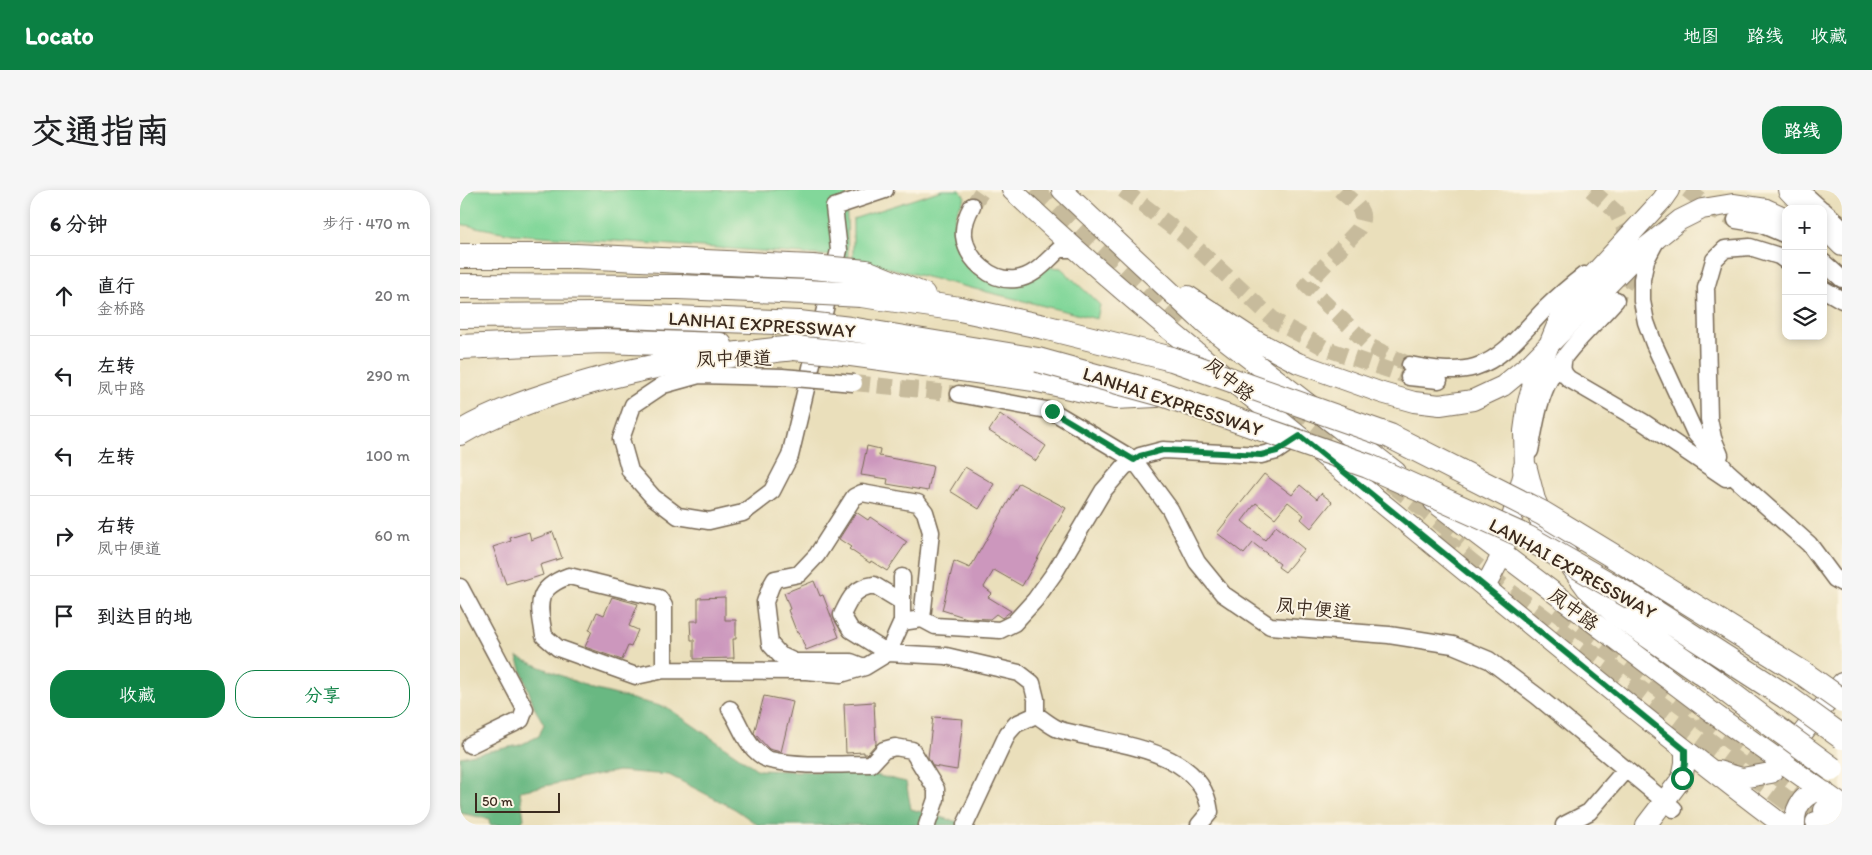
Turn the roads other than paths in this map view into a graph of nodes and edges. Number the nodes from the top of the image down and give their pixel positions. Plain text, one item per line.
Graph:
1 (884, 190) edge
2 (1012, 190) edge
3 (1062, 190) edge
4 (1738, 190) edge
5 (1788, 190) edge
6 (1800, 190) edge
7 (1665, 195) edge
8 (1802, 205) edge
9 (1816, 205) edge
10 (972, 206) tunnel mouth
11 (1702, 209) junction
12 (1827, 214) edge
13 (1782, 216) edge
14 (1736, 220) tunnel mouth
15 (1842, 227) edge
16 (1827, 230) edge
17 (1782, 233) edge
18 (1660, 235) junction
19 (460, 239) edge
20 (1827, 241) edge
21 (1842, 246) edge
22 (1617, 248) junction
23 (1074, 249) junction
24 (1842, 252) edge
25 (460, 256) edge
26 (575, 256) junction
27 (1782, 258) edge
28 (1141, 266) junction
29 (1827, 266) edge
30 (1842, 279) edge
31 (460, 286) edge
32 (1827, 292) edge
33 (1616, 300) tunnel mouth
34 (1842, 300) edge
35 (960, 309) junction
36 (460, 316) edge
37 (460, 347) edge
38 (794, 348) junction
39 (1557, 350) junction
40 (1036, 369) junction
41 (1409, 371) tunnel mouth
42 (854, 383) tunnel mouth
43 (959, 394) tunnel mouth
44 (460, 433) edge
45 (1300, 436) junction
46 (1134, 460) junction
47 (1525, 469) junction
48 (1727, 471) junction
49 (1757, 498) junction
50 (1502, 555) junction
51 (902, 577) dead end
52 (1842, 583) edge
53 (1485, 587) junction
54 (460, 588) edge
55 (902, 602) junction
56 (922, 619) junction
57 (902, 622) junction
58 (888, 653) junction
59 (865, 667) junction
60 (664, 670) junction
61 (1842, 683) edge
62 (1842, 701) edge
63 (730, 709) dead end
64 (1036, 715) junction
65 (1842, 737) edge
66 (470, 745) dead end
67 (1685, 750) junction
68 (1781, 761) junction
69 (1706, 767) junction
70 (1626, 769) junction
71 (1837, 772) edge
72 (1724, 781) junction
73 (1669, 805) junction
74 (1825, 811) edge
75 (1842, 823) edge
76 (927, 825) edge
77 (964, 825) edge
78 (1199, 825) edge
79 (1564, 825) edge
80 (1646, 825) edge
81 (1662, 825) edge
82 (1783, 825) edge
83 (1795, 825) edge

1 - 42 street, 凤中便道, bridge
2 - 23 main road, 凤中路
3 - 28 main road, 凤中路
4 - 11 main road
5 - 8 main road
6 - 9 street
7 - 22 main road
10 - 23 street
11 - 13 main road
11 - 18 main road
12 - 15 street
14 - 17 street
16 - 21 main road
18 - 39 main road
18 - 48 street
19 - 26 highway
20 - 24 main road
22 - 39 main road
22 - 41 street
23 - 45 main road, 凤中路
25 - 26 highway
26 - 35 highway, bridge
27 - 48 street
28 - 39 main road
28 - 50 main road, 凤中路
29 - 30 street
31 - 35 highway, LANHAI EXPRESSWAY, bridge
32 - 34 street
33 - 39 street
35 - 62 highway, LANHAI EXPRESSWAY, bridge
36 - 40 highway, LANHAI EXPRESSWAY, bridge
37 - 38 highway
38 - 40 highway, bridge
38 - 44 highway
39 - 47 main road
39 - 49 street
40 - 65 highway, LANHAI EXPRESSWAY, bridge
43 - 46 street, 凤中便道
45 - 46 street
45 - 53 main road, 凤中路
46 - 56 street
46 - 70 street, 凤中便道
47 - 50 main road
47 - 71 highway, bridge
48 - 49 street
49 - 52 street
50 - 53 main road
50 - 68 main road, 凤中路
51 - 55 street
53 - 67 main road, 凤中路
54 - 66 street
55 - 57 street
55 - 58 street
56 - 57 street
56 - 59 street
57 - 58 street
58 - 59 street
58 - 64 street
59 - 60 street
60 - 60 street
61 - 68 main road
63 - 76 street
64 - 77 street
64 - 78 street
67 - 69 main road, 凤中路
67 - 73 main road
68 - 69 main road
68 - 74 main road, 凤中路
69 - 72 main road, 凤中路
70 - 73 street, 凤中便道
70 - 79 street
72 - 73 main road
72 - 82 main road, 凤中路
73 - 80 main road
73 - 81 main road
74 - 75 main road, 凤中路
74 - 83 main road

